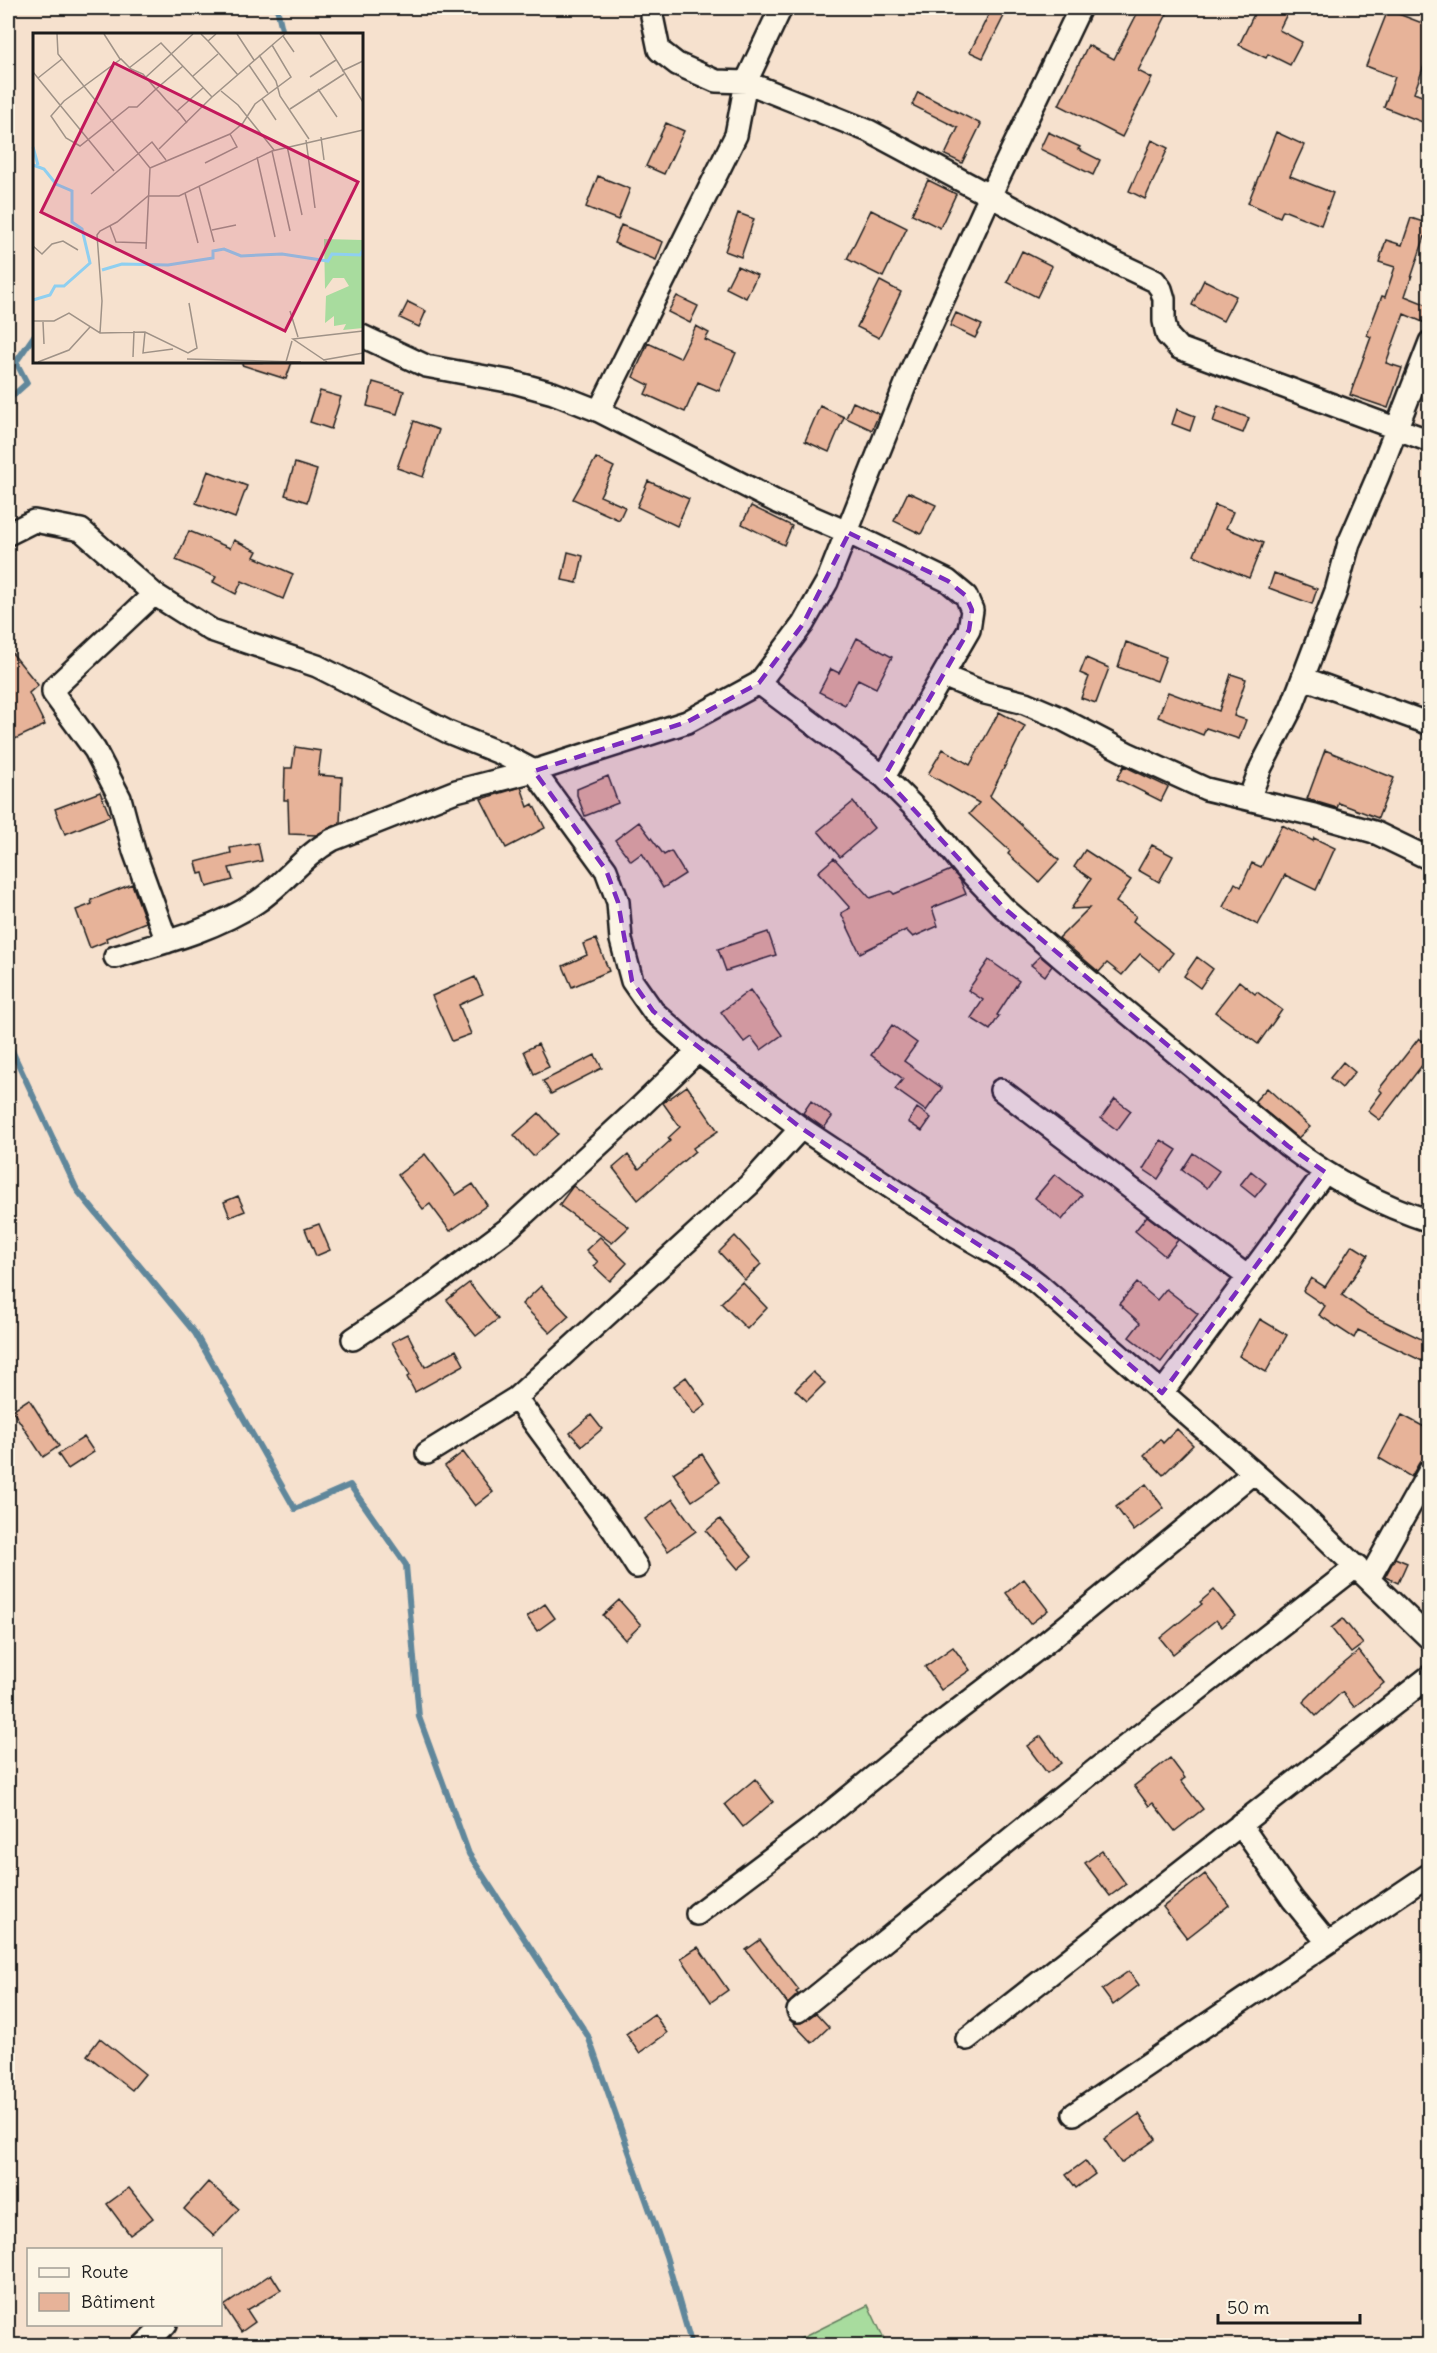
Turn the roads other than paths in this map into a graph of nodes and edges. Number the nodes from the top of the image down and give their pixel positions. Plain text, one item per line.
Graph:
1 (653, 8) edge
2 (781, 8) edge
3 (1080, 8) edge
4 (746, 82) junction
5 (990, 196) junction
6 (363, 336) edge
7 (1430, 342) edge
8 (599, 411) junction
9 (1396, 428) junction
10 (1430, 441) edge
11 (849, 533) junction
12 (8, 534) edge
13 (154, 594) junction
14 (943, 675) junction
15 (1303, 678) junction
16 (759, 683) junction
17 (1430, 724) edge
18 (534, 771) junction
19 (884, 777) junction
20 (1249, 799) junction
21 (1430, 859) edge
22 (167, 942) junction
23 (115, 957) dead end
24 (698, 1051) junction
25 (1002, 1090) dead end
26 (801, 1128) junction
27 (1325, 1172) junction
28 (1430, 1221) edge
29 (1248, 1277) junction
30 (353, 1339) dead end
31 (1162, 1393) junction
32 (516, 1398) junction
33 (427, 1453) dead end
34 (1430, 1470) edge
35 (1253, 1473) junction
36 (637, 1566) dead end
37 (1363, 1572) junction
38 (1430, 1639) edge
39 (1430, 1676) edge
40 (1240, 1824) junction
41 (1430, 1874) edge
42 (697, 1914) dead end
43 (1327, 1942) junction
44 (798, 2011) dead end
45 (967, 2039) dead end
46 (1074, 2114) dead end
47 (165, 2326) edge
48 (144, 2346) edge

1 - 4 street
2 - 4 street
3 - 5 street
4 - 5 street
4 - 8 street
5 - 9 street
5 - 11 street
6 - 8 street
7 - 9 street
8 - 11 street
9 - 10 street
9 - 15 street
11 - 14 street
11 - 16 street
12 - 13 street
13 - 18 street
13 - 22 street
14 - 19 street
14 - 20 street
15 - 17 street
15 - 20 street
16 - 18 street
16 - 19 street
18 - 22 street
18 - 24 street
19 - 27 street
20 - 21 street
22 - 23 street
24 - 26 street
24 - 30 street
25 - 29 street
26 - 31 street
26 - 32 street
27 - 28 street
27 - 29 street
29 - 31 street
31 - 35 street
32 - 33 street
32 - 36 street
34 - 37 street
35 - 37 street
35 - 42 street
37 - 38 street
37 - 44 street
39 - 40 street
40 - 43 street
40 - 45 street
41 - 43 street
43 - 46 street
47 - 48 street

